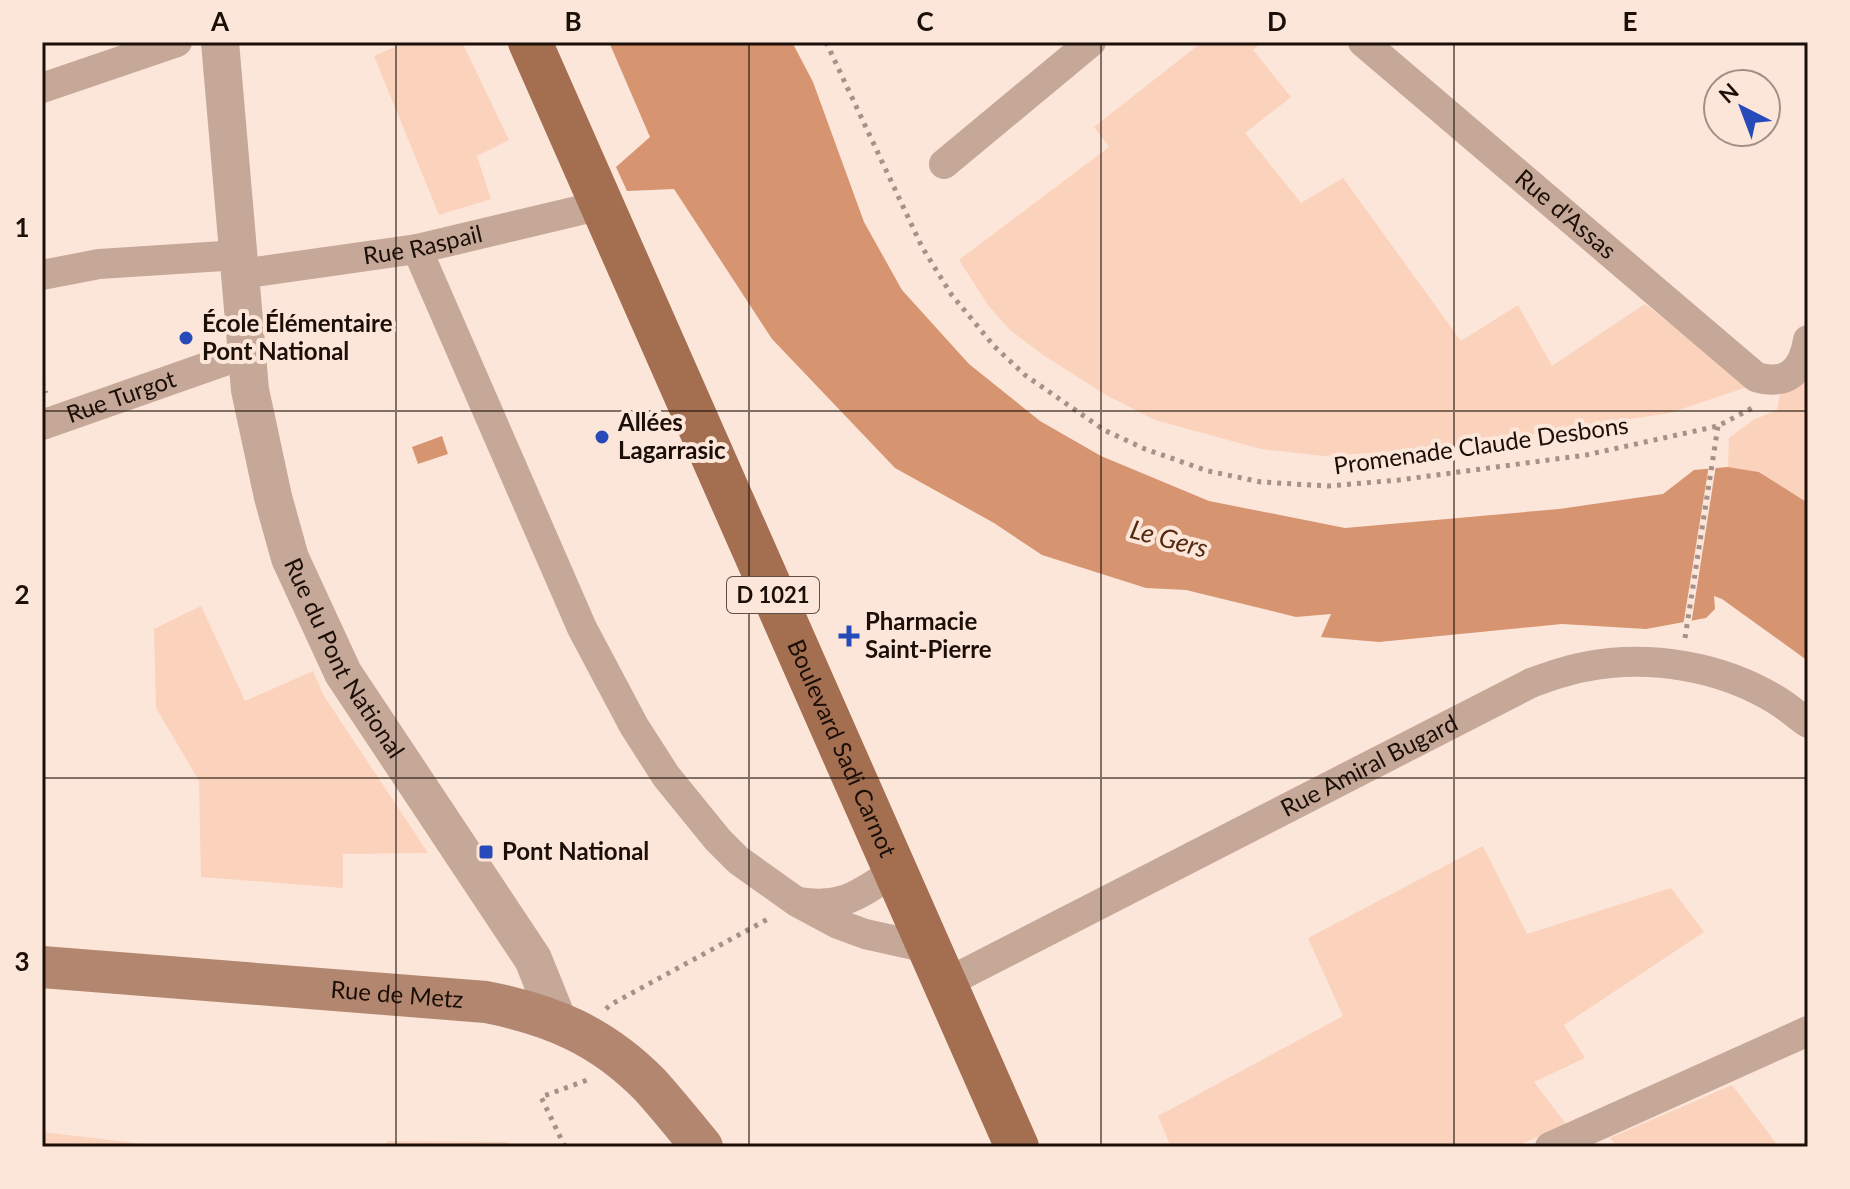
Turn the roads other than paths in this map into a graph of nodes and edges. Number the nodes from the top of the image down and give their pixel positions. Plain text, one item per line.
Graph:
1 (177, 42) edge
2 (220, 42) edge
3 (530, 42) edge
4 (1091, 42) edge
5 (1363, 42) edge
6 (42, 88) edge
7 (944, 164) dead end
8 (602, 205) junction
9 (417, 249) junction
10 (240, 265) junction
11 (42, 275) edge
12 (1808, 340) edge
13 (247, 353) junction
14 (42, 425) edge
15 (1808, 723) edge
16 (895, 871) junction
17 (785, 909) junction
18 (936, 966) junction
19 (42, 967) edge
20 (558, 1021) junction
21 (1808, 1031) edge
22 (702, 1147) edge
23 (1017, 1147) edge
24 (1550, 1147) edge

1 - 6 street
2 - 10 street, Rue du Pont National
3 - 8 main road, Boulevard Sadi Carnot / D 1021
4 - 7 street
5 - 12 street, Rue d'Assas
8 - 9 street, Rue Raspail
8 - 16 main road, Boulevard Sadi Carnot / D 1021
9 - 10 street, Rue Raspail
9 - 17 street
10 - 11 street, Rue Raspail
10 - 13 street, Rue du Pont National
13 - 14 street, Rue Turgot
13 - 20 street, Rue du Pont National
15 - 18 street, Rue Amiral Bugard
16 - 17 street
16 - 18 main road, Boulevard Sadi Carnot / D 1021
17 - 18 street
18 - 23 main road, Boulevard Sadi Carnot / D 1021
19 - 20 main road, Rue de Metz
20 - 22 main road, Rue de Metz
21 - 24 street

